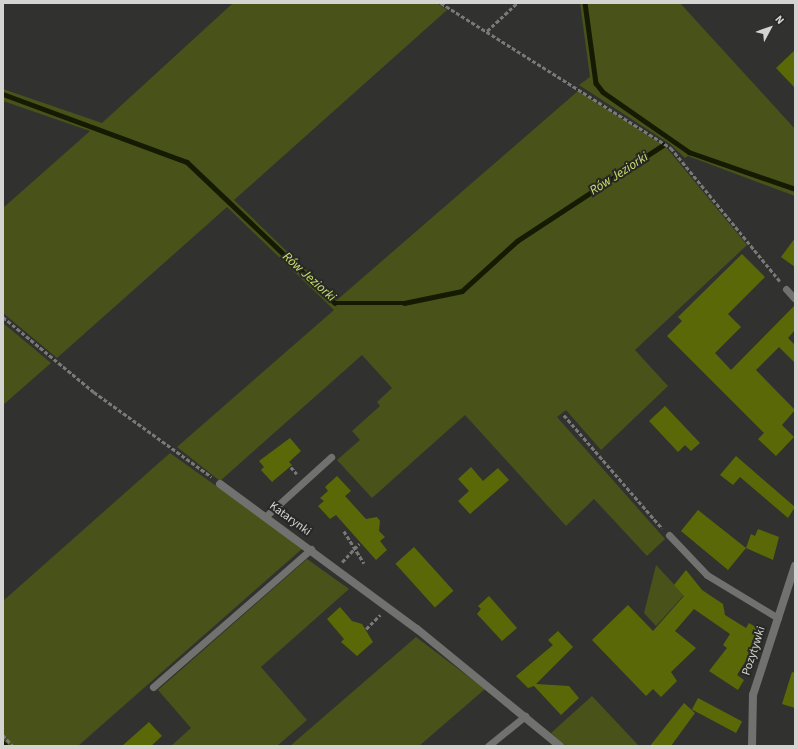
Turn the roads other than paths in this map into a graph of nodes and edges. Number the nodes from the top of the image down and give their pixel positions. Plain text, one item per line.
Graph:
1 (786, 288) road end
2 (795, 300) edge
3 (331, 457) dead end
4 (220, 484) road end
5 (266, 516) junction
6 (669, 535) road end
7 (310, 548) junction
8 (795, 566) edge
9 (778, 618) junction
10 (154, 688) dead end
11 (525, 716) junction
12 (488, 746) edge
13 (560, 746) edge
14 (752, 746) edge

1 - 2 lane
3 - 5 lane
4 - 5 street, Katarynki
5 - 7 street, Katarynki
6 - 9 lane
7 - 10 lane
7 - 11 street, Katarynki
8 - 9 street, Pozytywki
9 - 14 street, Pozytywki
11 - 12 lane
11 - 13 street, Katarynki

